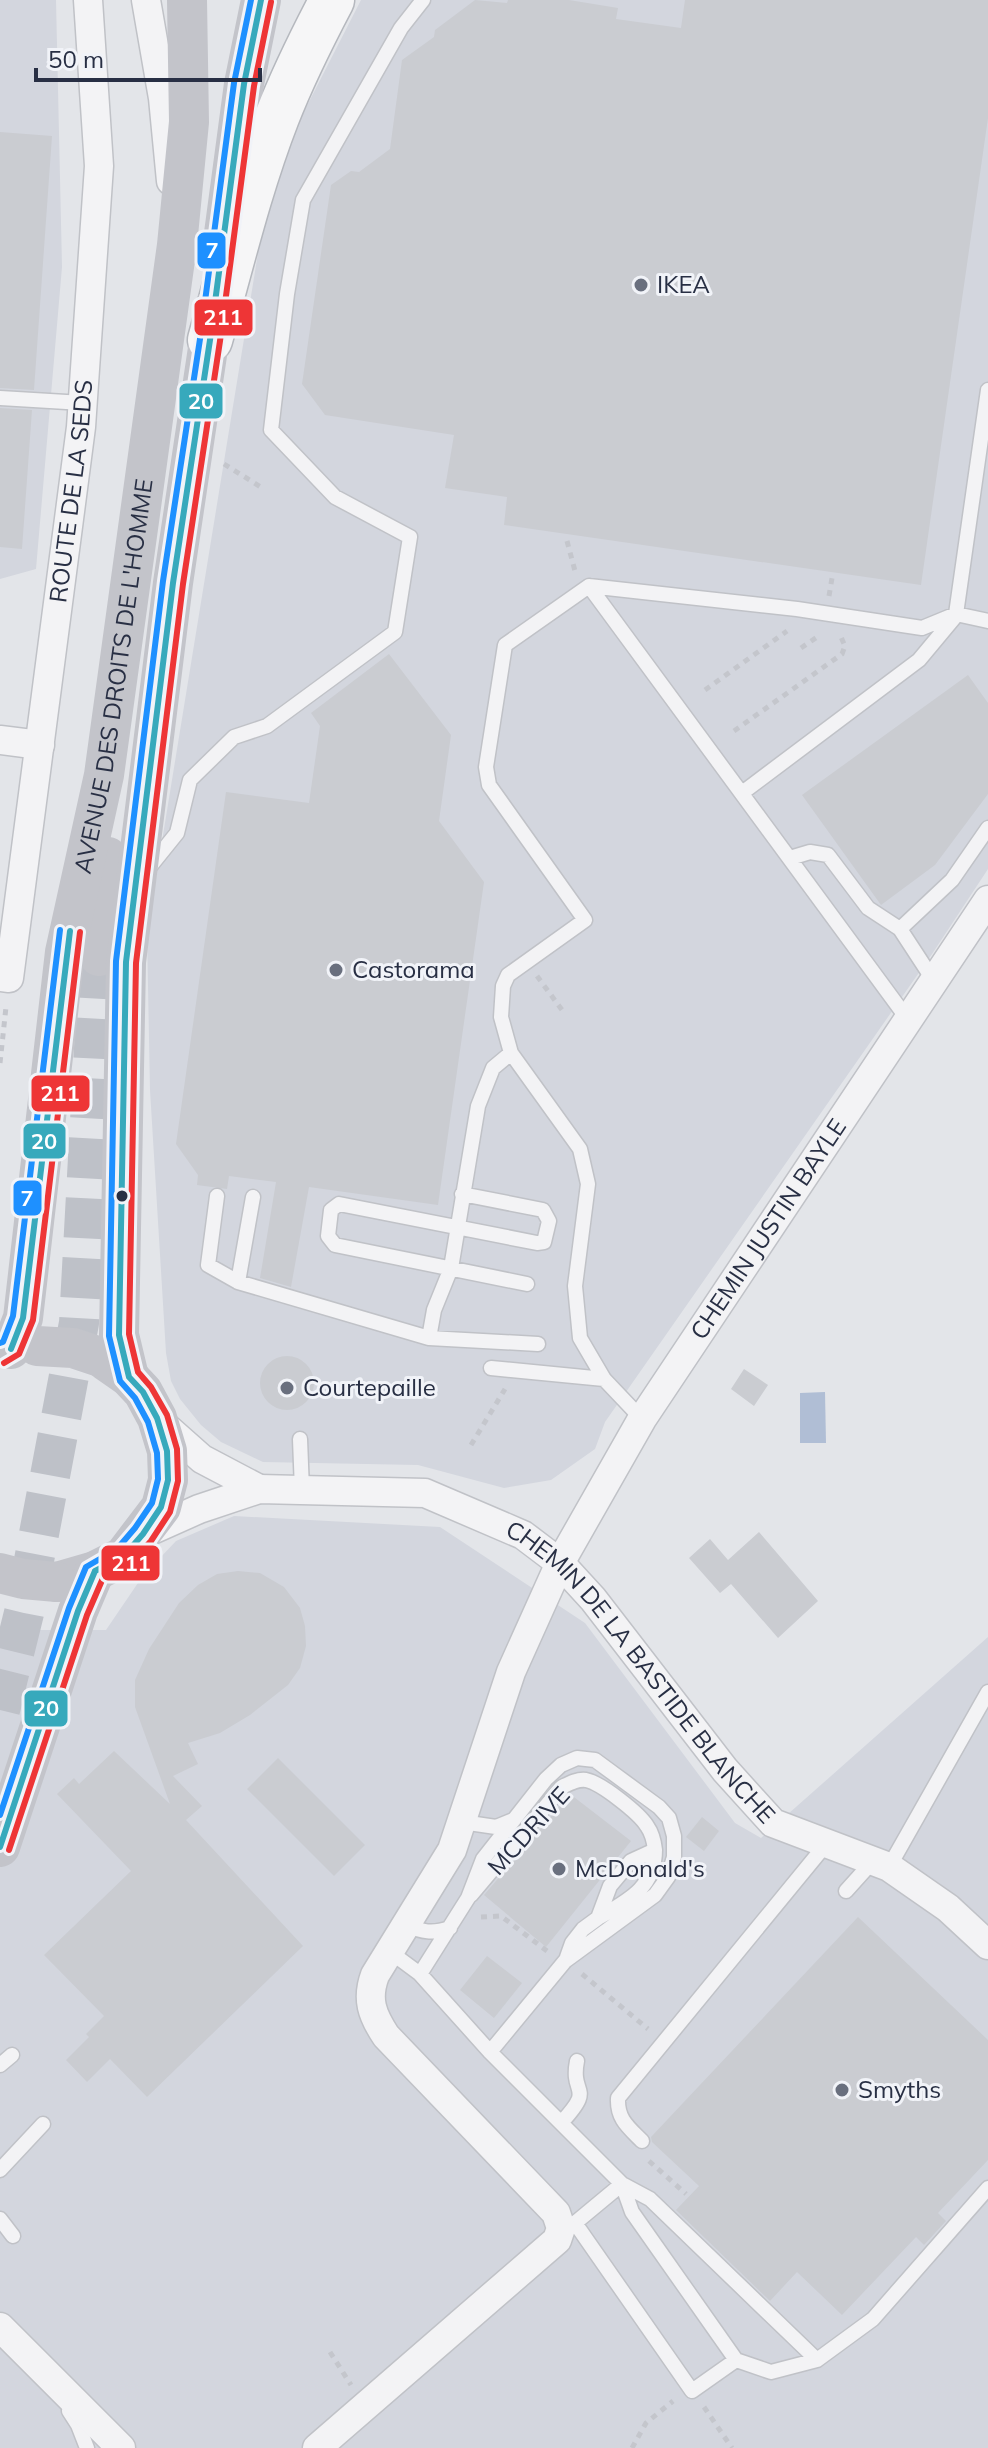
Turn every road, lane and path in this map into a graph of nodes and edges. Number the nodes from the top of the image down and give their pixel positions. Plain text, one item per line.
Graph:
1 (88, 0) edge
2 (146, 0) edge
3 (187, 0) edge
4 (261, 0) edge
5 (332, 0) edge
6 (423, 0) edge
7 (177, 245) junction
8 (210, 340) junction
9 (988, 390) edge
10 (0, 398) edge
11 (83, 403) junction
12 (221, 458) dead end
13 (264, 489) dead end
14 (131, 578) junction
15 (173, 583) junction
16 (589, 586) junction
17 (956, 614) junction
18 (988, 621) edge
19 (794, 626) dead end
20 (840, 631) dead end
21 (705, 690) dead end
22 (734, 731) dead end
23 (0, 740) edge
24 (40, 745) junction
25 (742, 793) junction
26 (988, 828) edge
27 (790, 858) junction
28 (135, 885) junction
29 (988, 900) edge
30 (900, 929) junction
31 (4, 978) edge
32 (934, 981) junction
33 (909, 1021) junction
34 (511, 1053) junction
35 (0, 1063) edge
36 (462, 1194) junction
37 (217, 1196) dead end
38 (253, 1197) dead end
39 (457, 1227) junction
40 (451, 1268) junction
41 (238, 1282) junction
42 (527, 1284) dead end
43 (429, 1338) junction
44 (538, 1344) dead end
45 (16, 1350) edge
46 (114, 1367) junction
47 (491, 1368) dead end
48 (515, 1371) junction
49 (604, 1379) junction
50 (157, 1418) junction
51 (642, 1419) junction
52 (300, 1439) dead end
53 (471, 1445) dead end
54 (259, 1489) junction
55 (302, 1490) junction
56 (143, 1534) junction
57 (560, 1563) junction
58 (95, 1571) junction
59 (0, 1573) edge
60 (988, 1692) edge
61 (514, 1820) junction
62 (462, 1822) junction
63 (827, 1843) junction
64 (0, 1847) edge
65 (655, 1850) junction
66 (881, 1864) junction
67 (846, 1891) dead end
68 (468, 1898) junction
69 (598, 1918) junction
70 (453, 1923) junction
71 (405, 1925) junction
72 (988, 1945) edge
73 (389, 1951) junction
74 (565, 1961) junction
75 (420, 1974) junction
76 (646, 2028) dead end
77 (490, 2052) junction
78 (12, 2055) dead end
79 (577, 2061) dead end
80 (0, 2065) edge
81 (561, 2123) junction
82 (43, 2124) dead end
83 (642, 2141) dead end
84 (0, 2170) edge
85 (622, 2184) junction
86 (988, 2188) edge
87 (0, 2219) edge
88 (568, 2226) junction
89 (13, 2236) dead end
90 (0, 2327) edge
91 (736, 2360) junction
92 (817, 2360) junction
93 (38, 2364) junction
94 (692, 2391) junction
95 (87, 2448) edge
96 (121, 2448) edge
97 (317, 2448) edge
98 (632, 2448) edge
99 (732, 2448) edge

1 - 11 street, ROUTE DE LA SEDS
2 - 7 street
3 - 7 main road, AVENUE DES DROITS DE L'HOMME
4 - 8 main road, AVENUE DES DROITS DE L'HOMME
5 - 8 highway
6 - 28 lane
7 - 14 main road, AVENUE DES DROITS DE L'HOMME
8 - 15 main road, AVENUE DES DROITS DE L'HOMME
9 - 17 lane
10 - 11 lane
11 - 24 street, ROUTE DE LA SEDS
12 - 13 path
14 - 15 main road
14 - 45 main road, AVENUE DES DROITS DE L'HOMME
15 - 28 main road, AVENUE DES DROITS DE L'HOMME
16 - 17 lane
16 - 25 lane
16 - 34 lane
17 - 18 lane
17 - 25 lane
19 - 21 path
20 - 22 path
23 - 24 street
24 - 31 street, ROUTE DE LA SEDS
25 - 27 lane
26 - 30 lane
27 - 30 lane
27 - 33 lane
28 - 46 main road, AVENUE DES DROITS DE L'HOMME
29 - 32 street, CHEMIN JUSTIN BAYLE
30 - 32 lane
31 - 35 path
32 - 33 street, CHEMIN JUSTIN BAYLE
33 - 51 street, CHEMIN JUSTIN BAYLE
34 - 36 lane
34 - 49 lane
36 - 39 lane
36 - 39 lane
37 - 41 lane
38 - 41 lane
39 - 40 lane
39 - 40 lane
40 - 42 lane
40 - 43 lane
41 - 43 lane
43 - 44 lane
45 - 46 main road, bridge
46 - 50 main road
47 - 48 lane
48 - 49 lane
48 - 53 path
49 - 51 lane
50 - 54 street
50 - 56 main road
51 - 57 street, CHEMIN JUSTIN BAYLE
52 - 55 lane
54 - 55 street, CHEMIN DE LA BASTIDE BLANCHE
54 - 56 street
55 - 57 street, CHEMIN DE LA BASTIDE BLANCHE
56 - 58 main road
57 - 62 street, CHEMIN JUSTIN BAYLE
57 - 63 street, CHEMIN DE LA BASTIDE BLANCHE
58 - 59 main road, bridge
58 - 64 main road
60 - 66 lane
61 - 62 lane
61 - 68 lane
61 - 74 lane
62 - 71 street, CHEMIN JUSTIN BAYLE
63 - 66 street, CHEMIN DE LA BASTIDE BLANCHE
63 - 83 lane
65 - 68 lane, MCDRIVE
65 - 69 lane
65 - 69 lane
66 - 67 lane
66 - 72 street, CHEMIN DE LA BASTIDE BLANCHE
68 - 70 lane
69 - 74 lane
70 - 71 lane
70 - 74 path
70 - 75 lane
71 - 73 street, CHEMIN JUSTIN BAYLE
73 - 75 lane
73 - 88 street, CHEMIN JUSTIN BAYLE
74 - 76 path
74 - 77 lane
75 - 77 lane
77 - 81 lane
78 - 80 lane
79 - 81 lane
81 - 85 lane
82 - 84 lane
85 - 88 lane
85 - 91 lane
85 - 92 lane
86 - 92 lane
87 - 89 lane
88 - 94 lane
88 - 97 street
90 - 93 street
91 - 92 lane
91 - 94 lane
93 - 95 lane
93 - 96 street
94 - 98 path
94 - 99 path

